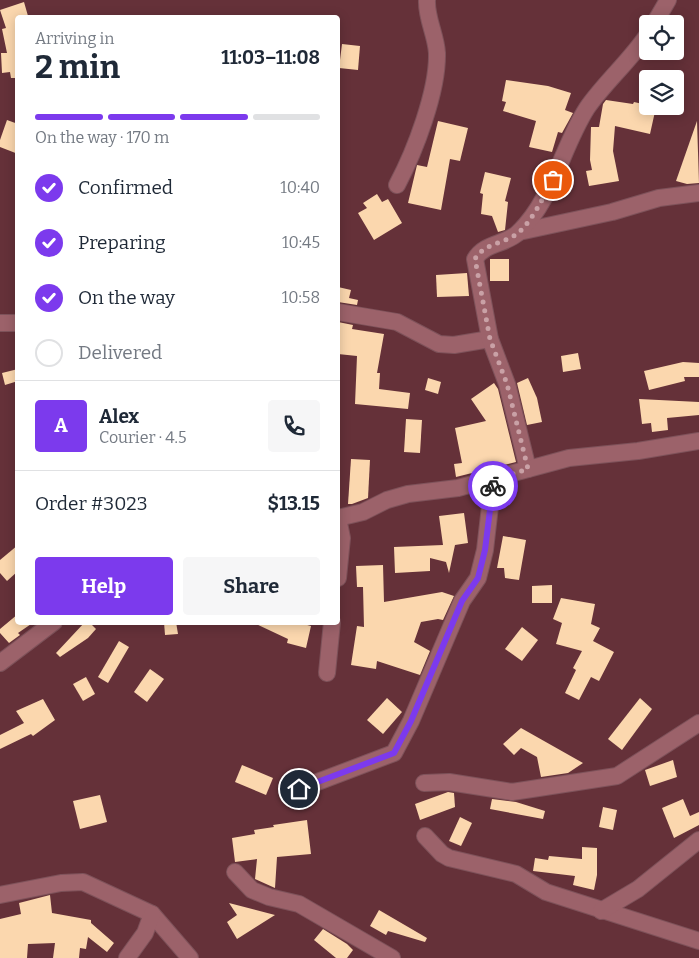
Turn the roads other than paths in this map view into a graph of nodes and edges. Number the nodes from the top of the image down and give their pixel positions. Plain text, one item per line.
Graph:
1 (427, 0) edge
2 (668, 0) edge
3 (659, 15) edge
4 (639, 47) edge
5 (397, 185) dead end
6 (699, 193) edge
7 (520, 232) junction
8 (340, 312) edge
9 (490, 339) junction
10 (699, 441) edge
11 (528, 469) junction
12 (493, 480) junction
13 (340, 518) edge
14 (340, 528) edge
15 (340, 558) edge
16 (50, 625) edge
17 (332, 625) edge
18 (0, 663) edge
19 (327, 673) dead end
20 (699, 722) edge
21 (424, 783) dead end
22 (299, 789) dead end
23 (425, 836) dead end
24 (699, 840) edge
25 (234, 872) dead end
26 (0, 895) edge
27 (601, 911) junction
28 (152, 914) junction
29 (699, 941) edge
30 (127, 958) edge
31 (190, 958) edge
32 (392, 958) edge

1 - 5 street
2 - 3 street
4 - 7 street
6 - 7 street
7 - 9 street
8 - 9 street
9 - 11 street
10 - 11 street
11 - 12 street
12 - 13 street
12 - 22 street
14 - 15 street
16 - 18 street
17 - 19 street
20 - 21 street
23 - 27 street
24 - 27 street
25 - 32 street
26 - 28 street
27 - 29 street
28 - 30 street
28 - 31 street

